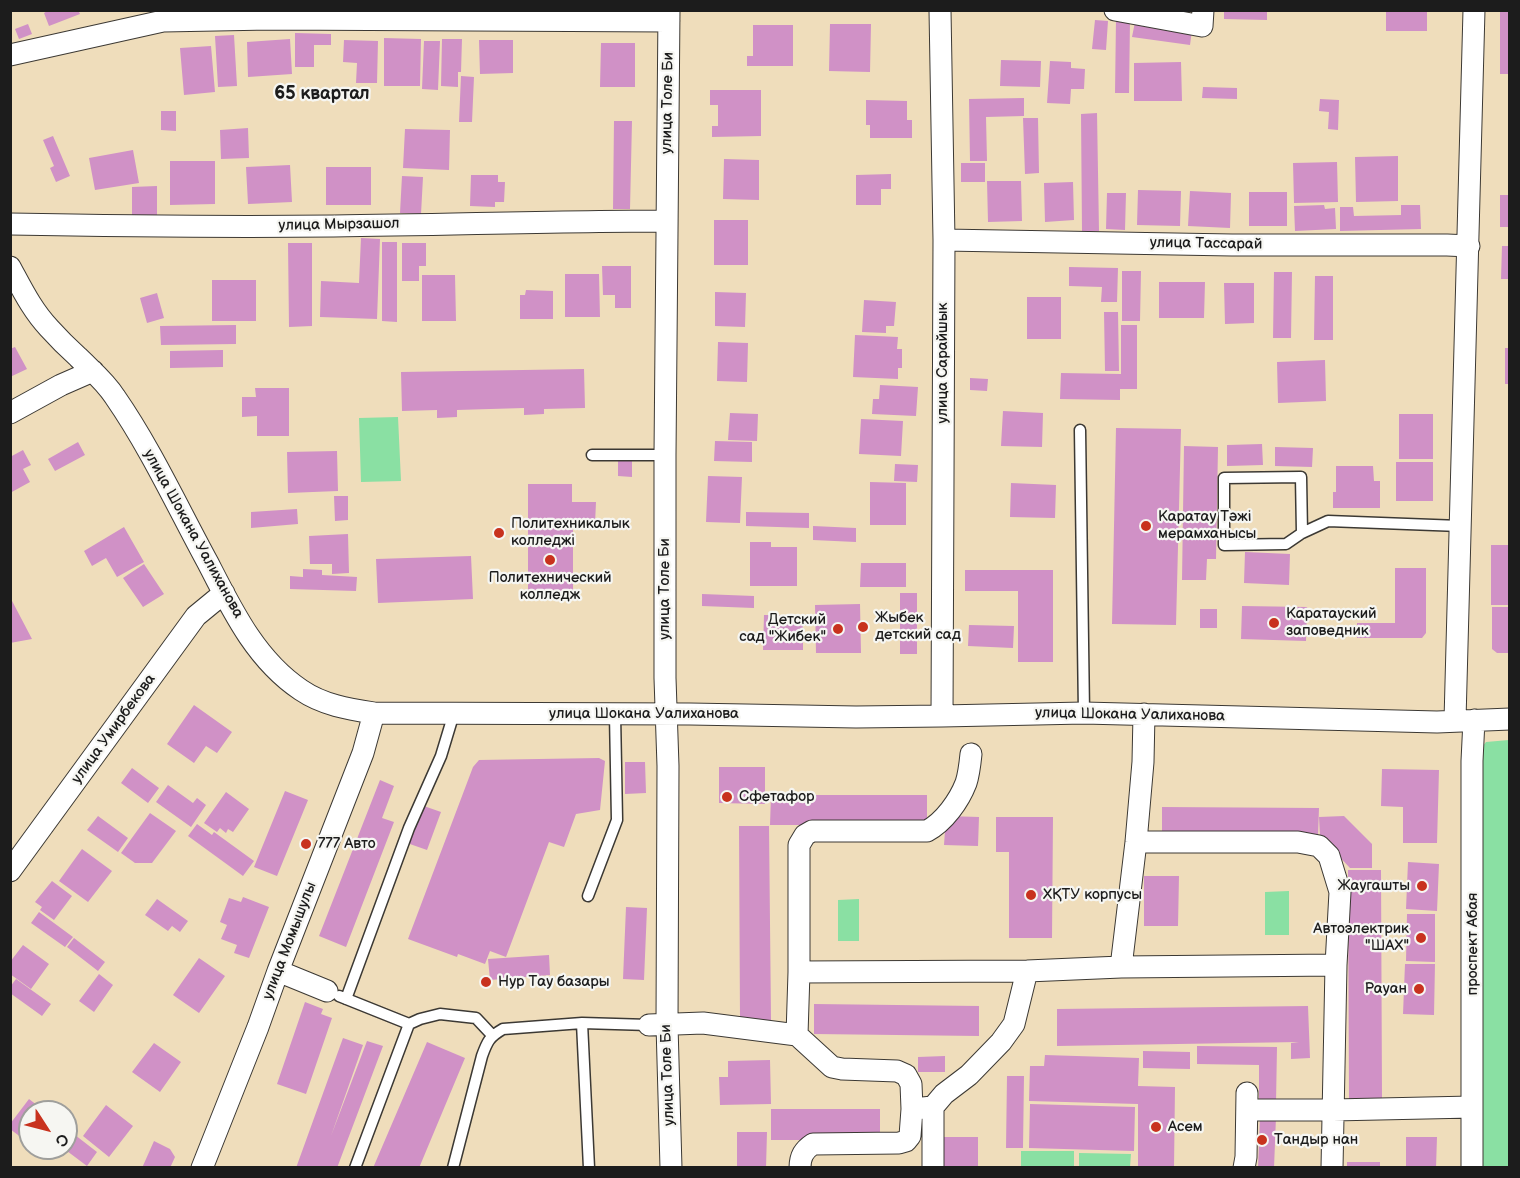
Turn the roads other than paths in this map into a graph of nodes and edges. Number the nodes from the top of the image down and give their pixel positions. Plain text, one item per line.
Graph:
1 (940, 10) edge
2 (1115, 10) edge
3 (1203, 10) edge
4 (1474, 10) edge
5 (669, 16) edge
6 (10, 55) edge
7 (667, 221) junction
8 (10, 224) edge
9 (944, 240) junction
10 (1469, 246) junction
11 (10, 267) edge
12 (93, 371) junction
13 (10, 413) edge
14 (1080, 430) dead end
15 (592, 455) dead end
16 (665, 455) junction
17 (1460, 526) junction
18 (1302, 533) junction
19 (224, 593) junction
20 (374, 712) junction
21 (454, 713) junction
22 (1084, 713) junction
23 (615, 714) junction
24 (666, 714) junction
25 (1144, 714) junction
26 (942, 716) junction
27 (1509, 719) edge
28 (1465, 720) junction
29 (971, 754) dead end
30 (1136, 842) junction
31 (10, 872) edge
32 (588, 896) dead end
33 (1336, 965) junction
34 (1121, 967) junction
35 (278, 971) junction
36 (1027, 971) junction
37 (799, 972) junction
38 (336, 995) junction
39 (582, 1023) junction
40 (409, 1024) junction
41 (658, 1025) junction
42 (492, 1035) junction
43 (797, 1035) junction
44 (1472, 1107) junction
45 (922, 1108) junction
46 (1333, 1110) junction
47 (202, 1167) edge
48 (355, 1167) edge
49 (453, 1167) edge
50 (589, 1167) edge
51 (671, 1167) edge
52 (800, 1167) edge
53 (933, 1167) edge
54 (1244, 1167) edge
55 (1332, 1167) edge
56 (1472, 1167) edge

1 - 9 street, улица Сарайшык
2 - 3 street
4 - 10 street, проспект Абая
5 - 6 street
5 - 7 street, улица Толе Би
7 - 8 street, улица Мырзашол
7 - 16 street, улица Толе Би
9 - 10 street, улица Тассарай
9 - 26 street, улица Сарайшык
10 - 17 street, проспект Абая
11 - 12 street, улица Шокана Уалиханова
12 - 13 street
12 - 19 street, улица Шокана Уалиханова
14 - 22 lane
15 - 16 lane
16 - 24 street, улица Толе Би
17 - 18 lane
17 - 28 street, проспект Абая
18 - 18 lane
19 - 20 street, улица Шокана Уалиханова
19 - 31 street, улица Умирбекова
20 - 21 street, улица Шокана Уалиханова
20 - 35 street, улица Момышулы
21 - 23 street, улица Шокана Уалиханова
21 - 38 lane
22 - 25 street, улица Шокана Уалиханова
22 - 26 street, улица Шокана Уалиханова
23 - 24 street, улица Шокана Уалиханова
23 - 32 lane
24 - 26 street, улица Шокана Уалиханова
24 - 41 street, улица Толе Би
25 - 28 street, улица Шокана Уалиханова
25 - 30 street
27 - 28 street, улица Шокана Уалиханова
28 - 44 street, проспект Абая
29 - 37 street
30 - 33 street
30 - 34 street
33 - 34 street
33 - 46 street
34 - 36 street
35 - 38 street
35 - 47 street, улица Момышулы
36 - 37 street
36 - 45 street
37 - 43 street
38 - 40 lane
39 - 41 lane
39 - 42 lane
39 - 50 lane
40 - 42 lane
40 - 48 lane
41 - 43 street
41 - 51 street, улица Толе Би
42 - 49 lane
43 - 45 street
44 - 46 street
44 - 56 street, проспект Абая
45 - 52 street
45 - 53 street
46 - 54 street
46 - 55 street

